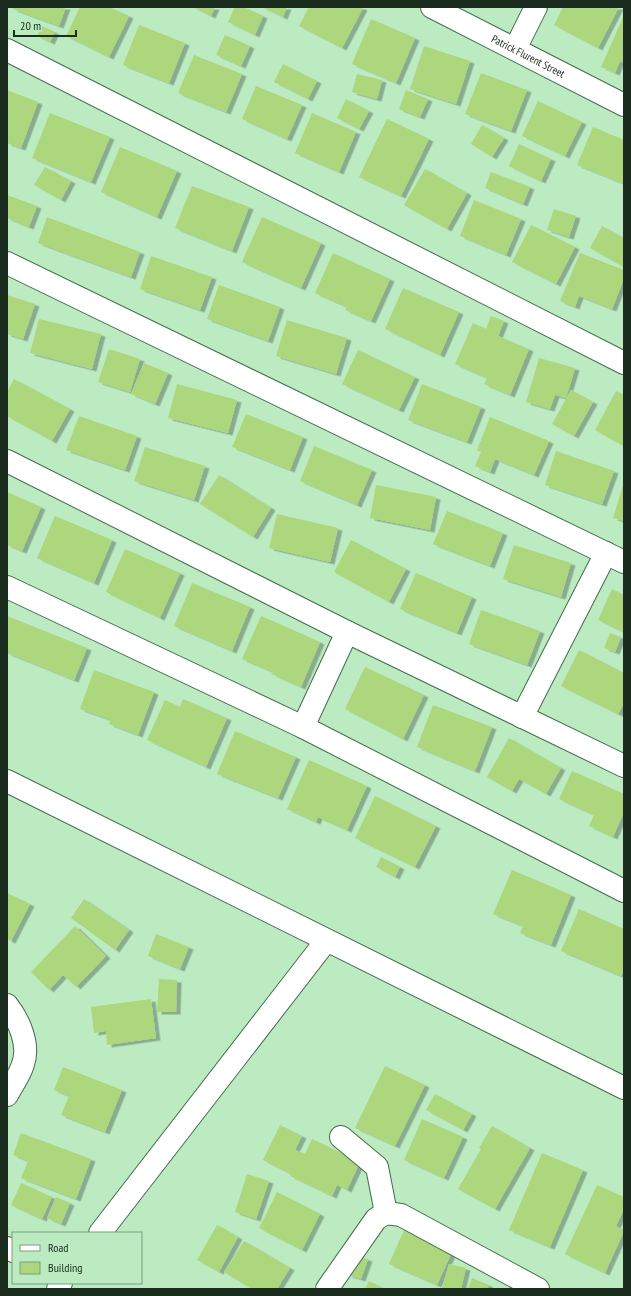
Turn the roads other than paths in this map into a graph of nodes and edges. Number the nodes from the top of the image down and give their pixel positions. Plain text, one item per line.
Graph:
1 (432, 7) edge
2 (536, 7) edge
3 (515, 49) junction
4 (7, 50) edge
5 (624, 105) edge
6 (7, 263) edge
7 (624, 363) edge
8 (7, 461) edge
9 (615, 558) edge
10 (7, 587) edge
11 (347, 632) junction
12 (522, 717) junction
13 (303, 727) junction
14 (624, 766) edge
15 (7, 781) edge
16 (624, 891) edge
17 (326, 941) junction
18 (7, 1005) edge
19 (624, 1088) edge
20 (7, 1095) edge
21 (341, 1137) dead end
22 (386, 1213) junction
23 (101, 1232) edge
24 (327, 1289) edge
25 (538, 1289) edge

1 - 3 street, Patrick Flurent Street
2 - 3 street
3 - 5 street, Patrick Flurent Street
4 - 7 street
6 - 9 street
8 - 11 street
9 - 12 street
10 - 13 street
11 - 12 street
11 - 13 street
12 - 14 street
13 - 16 street
15 - 17 street
17 - 19 street
17 - 23 street
18 - 20 street
21 - 22 street
22 - 24 street
22 - 25 street

